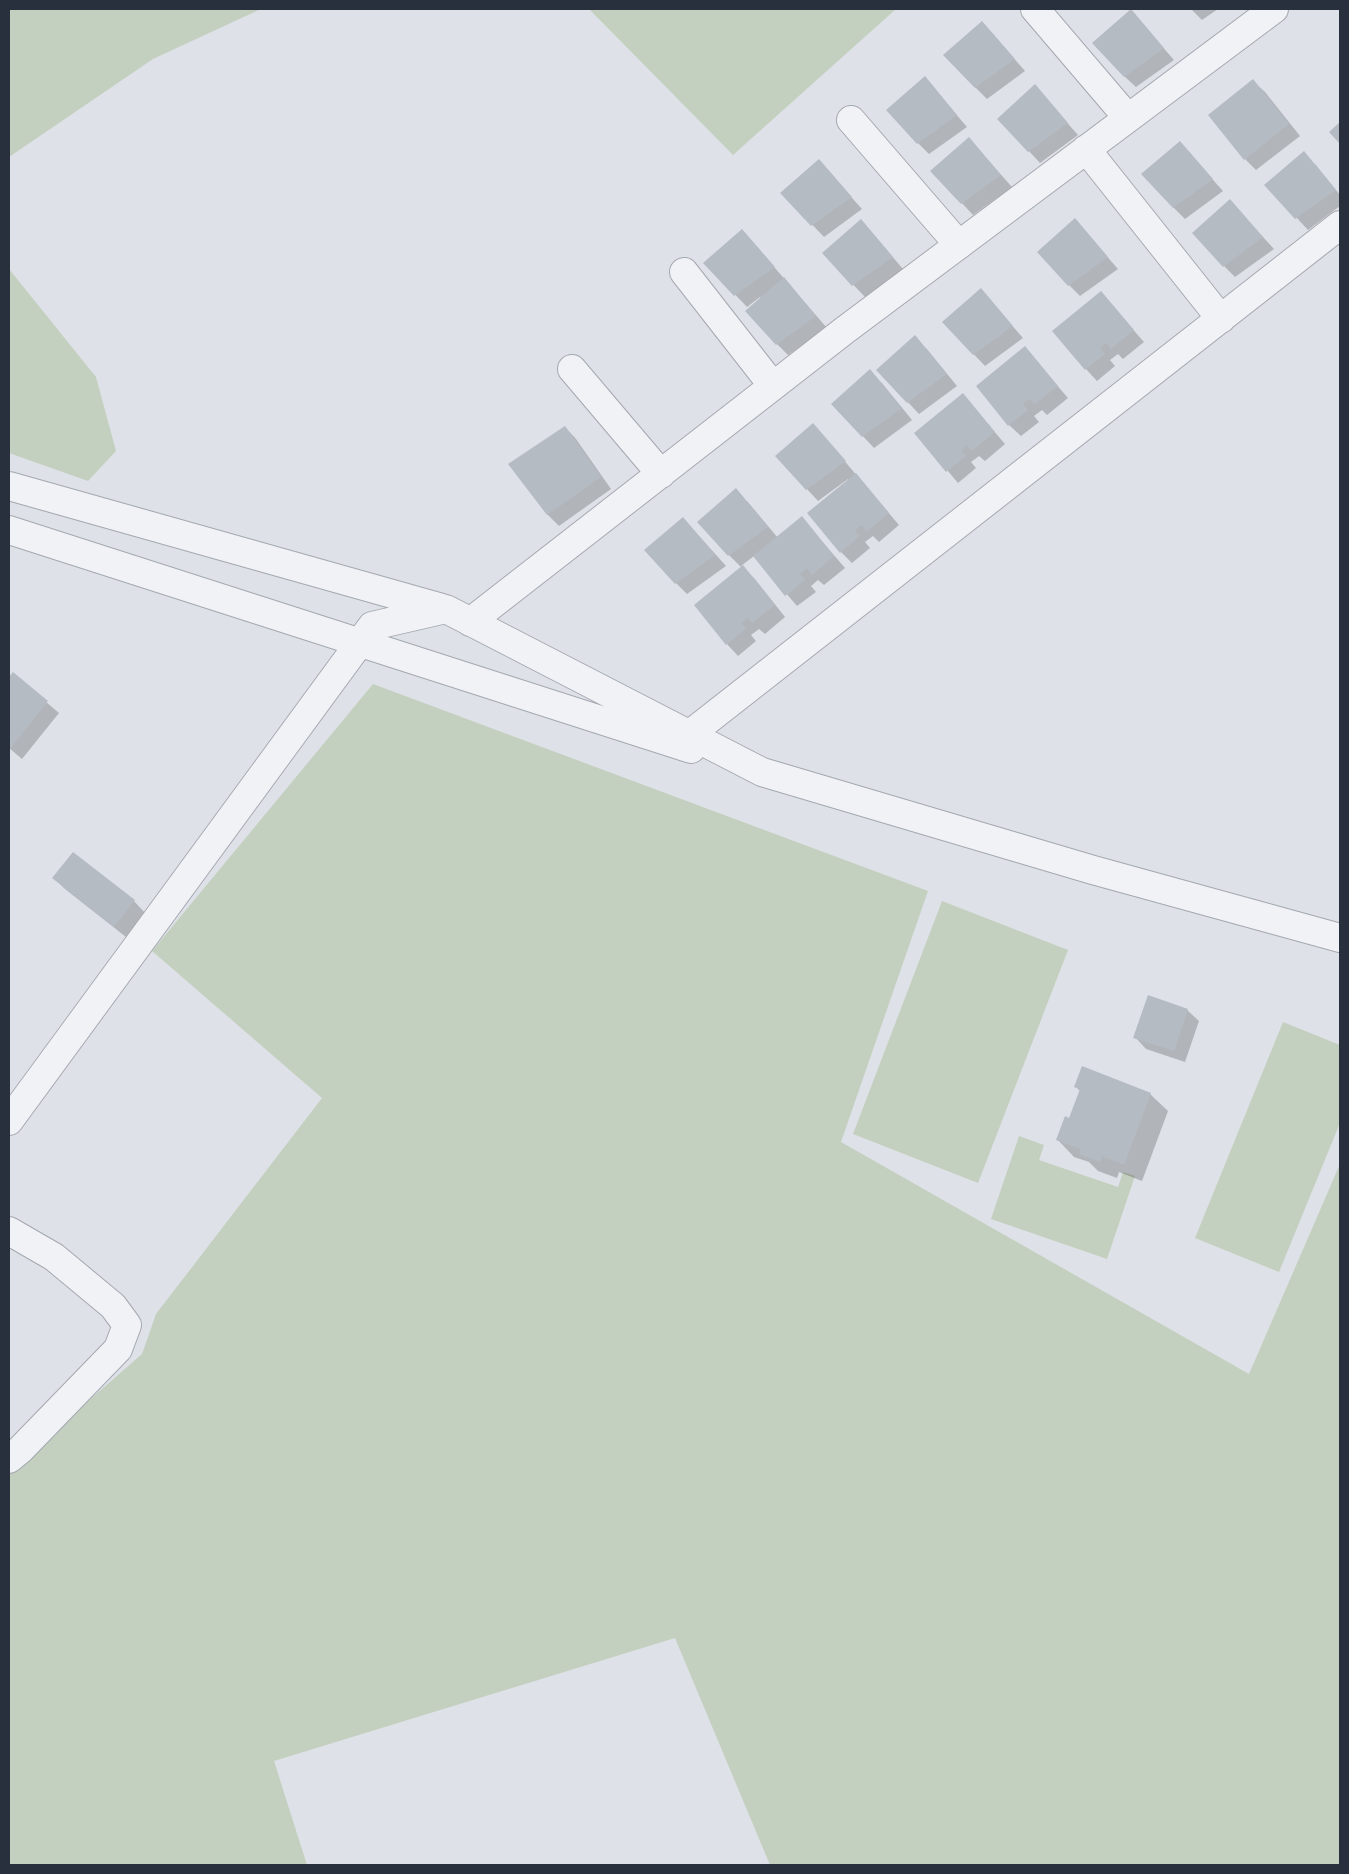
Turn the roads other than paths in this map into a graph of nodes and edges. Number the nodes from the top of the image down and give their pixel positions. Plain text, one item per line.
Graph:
1 (1035, 9) edge
2 (1274, 9) edge
3 (1128, 118) junction
4 (851, 120) dead end
5 (1086, 149) junction
6 (1340, 225) edge
7 (958, 245) junction
8 (684, 272) dead end
9 (1221, 319) junction
10 (572, 369) dead end
11 (773, 386) junction
12 (660, 474) junction
13 (9, 486) edge
14 (9, 530) edge
15 (446, 609) junction
16 (470, 622) junction
17 (359, 643) junction
18 (690, 734) junction
19 (762, 772) junction
20 (1340, 938) edge
21 (9, 1122) edge
22 (9, 1231) edge
23 (9, 1459) edge

1 - 3 street
2 - 3 street
3 - 5 street
4 - 7 street
5 - 7 street
5 - 9 street
6 - 9 street
7 - 11 street
8 - 11 street
9 - 18 street
10 - 12 street
11 - 12 street
12 - 16 street
13 - 15 street
14 - 17 street
15 - 16 street
15 - 17 street
15 - 19 street
16 - 18 street
17 - 19 street
17 - 21 street
18 - 19 street
19 - 20 street
22 - 23 street

